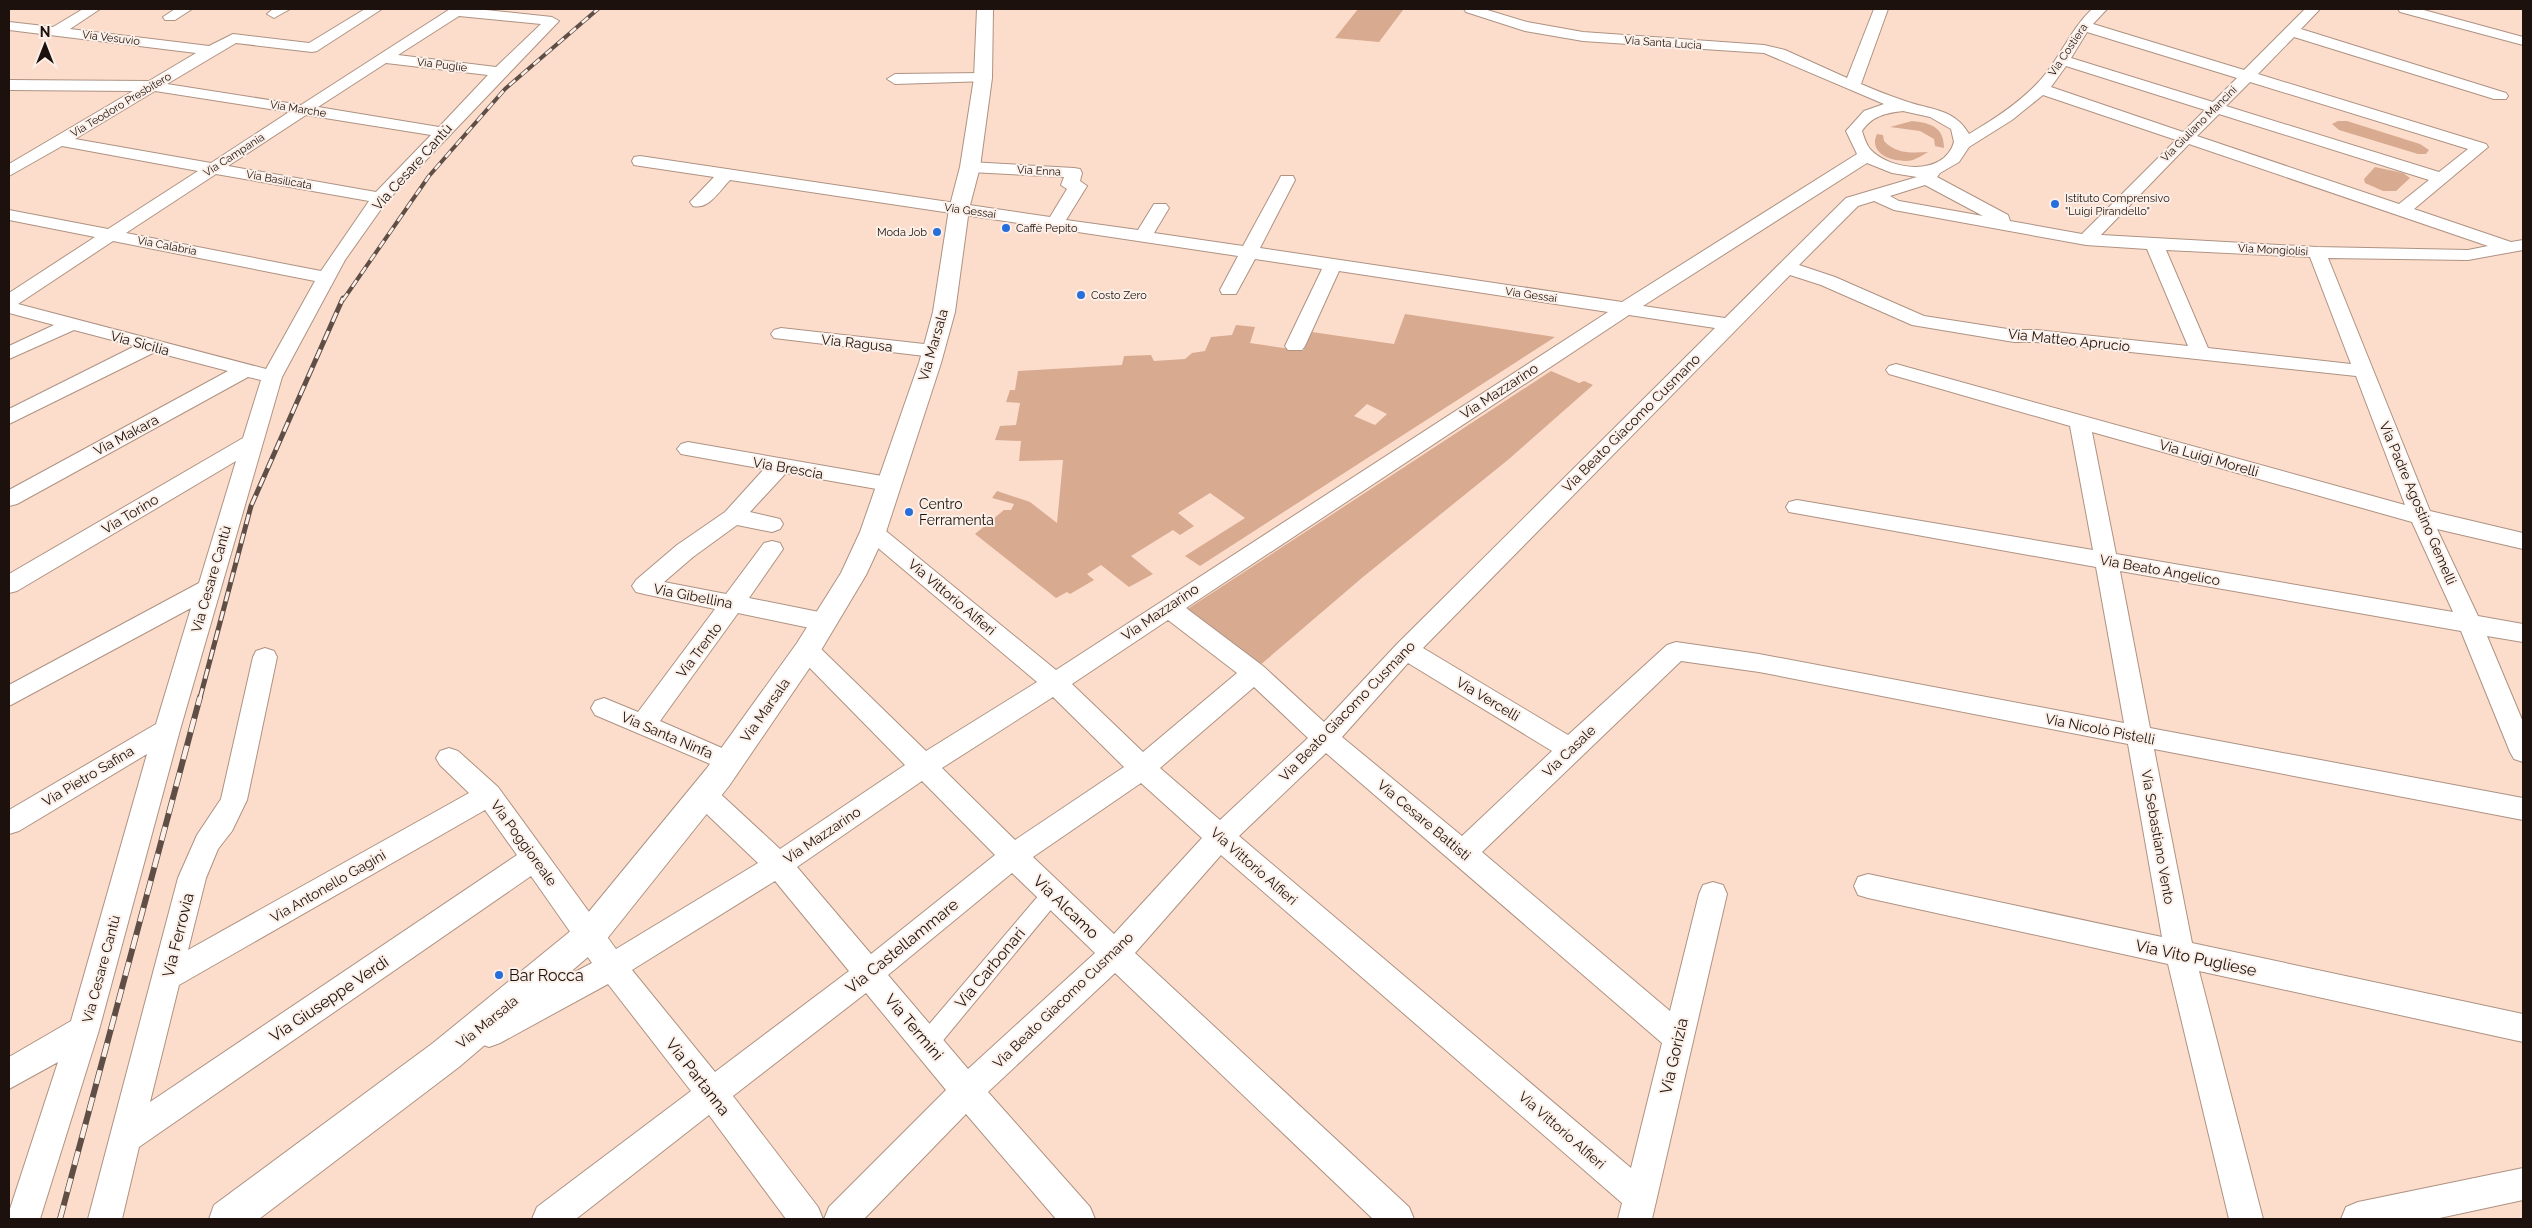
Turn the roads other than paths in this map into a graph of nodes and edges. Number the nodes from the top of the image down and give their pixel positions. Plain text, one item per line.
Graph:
1 (93, 9) edge
2 (184, 9) edge
3 (375, 9) edge
4 (986, 9) edge
5 (1471, 9) edge
6 (1881, 9) edge
7 (2100, 9) edge
8 (2313, 9) edge
9 (2405, 9) edge
10 (458, 10) edge
11 (170, 17) dead end
12 (9, 26) edge
13 (2084, 26) junction
14 (57, 31) junction
15 (2291, 31) junction
16 (2523, 40) edge
17 (213, 51) junction
18 (383, 58) junction
19 (2062, 60) junction
20 (500, 72) junction
21 (2247, 76) junction
22 (983, 78) junction
23 (894, 79) dead end
24 (9, 85) edge
25 (152, 86) junction
26 (1852, 86) junction
27 (2039, 88) junction
28 (2500, 96) dead end
29 (1903, 106) junction
30 (2216, 108) junction
31 (304, 110) junction
32 (1950, 122) junction
33 (1990, 129) junction
34 (443, 132) junction
35 (2186, 138) junction
36 (60, 140) junction
37 (1963, 144) junction
38 (1866, 156) junction
39 (640, 161) dead end
40 (1884, 165) junction
41 (970, 167) junction
42 (214, 168) junction
43 (9, 171) edge
44 (726, 174) junction
45 (1930, 174) junction
46 (2441, 178) junction
47 (1287, 180) dead end
48 (380, 198) junction
49 (1863, 198) junction
50 (699, 202) dead end
51 (1160, 208) dead end
52 (959, 209) junction
53 (2401, 211) junction
54 (9, 215) edge
55 (1055, 224) junction
56 (2023, 230) junction
57 (111, 235) junction
58 (1143, 237) junction
59 (2086, 240) junction
60 (2154, 243) junction
61 (2516, 246) edge
62 (2317, 252) junction
63 (1249, 253) junction
64 (1333, 265) junction
65 (1786, 267) junction
66 (326, 278) junction
67 (1229, 290) dead end
68 (9, 302) edge
69 (9, 307) edge
70 (1626, 309) junction
71 (71, 324) junction
72 (1728, 324) junction
73 (781, 334) dead end
74 (151, 346) junction
75 (1295, 346) dead end
76 (933, 351) junction
77 (9, 353) edge
78 (2202, 354) junction
79 (1896, 370) dead end
80 (244, 371) junction
81 (2363, 371) junction
82 (272, 377) junction
83 (9, 417) edge
84 (2080, 421) junction
85 (250, 442) junction
86 (688, 449) dead end
87 (779, 467) junction
88 (888, 484) junction
89 (9, 499) edge
90 (1797, 507) dead end
91 (733, 517) junction
92 (2421, 517) junction
93 (772, 524) dead end
94 (873, 532) junction
95 (2523, 541) edge
96 (772, 549) dead end
97 (2105, 560) junction
98 (9, 585) edge
99 (207, 589) junction
100 (733, 604) junction
101 (1168, 607) junction
102 (824, 622) junction
103 (2469, 622) junction
104 (2523, 632) edge
105 (807, 650) junction
106 (1406, 650) junction
107 (1676, 651) joint
108 (265, 657) dead end
109 (1254, 673) junction
110 (1055, 683) junction
111 (9, 696) edge
112 (604, 708) dead end
113 (642, 725) junction
114 (167, 730) junction
115 (2140, 737) junction
116 (1325, 738) junction
117 (1570, 748) junction
118 (2523, 752) edge
119 (448, 758) dead end
120 (729, 762) junction
121 (925, 765) junction
122 (1142, 768) junction
123 (489, 795) junction
124 (704, 795) junction
125 (2523, 809) edge
126 (9, 823) edge
127 (1220, 837) junction
128 (1464, 853) junction
129 (1014, 856) junction
130 (535, 858) junction
131 (778, 864) junction
132 (1868, 886) dead end
133 (1052, 894) junction
134 (1713, 894) dead end
135 (590, 935) junction
136 (1115, 954) junction
137 (2180, 954) junction
138 (612, 968) junction
139 (869, 974) junction
140 (167, 977) junction
141 (2523, 1028) edge
142 (84, 1030) junction
143 (1678, 1037) junction
144 (928, 1042) junction
145 (446, 1055) junction
146 (9, 1074) edge
147 (967, 1091) junction
148 (712, 1093) junction
149 (124, 1139) junction
150 (2523, 1184) edge
151 (1638, 1208) edge
152 (23, 1219) edge
153 (105, 1219) edge
154 (228, 1219) edge
155 (549, 1219) edge
156 (806, 1219) edge
157 (841, 1219) edge
158 (1078, 1219) edge
159 (1398, 1219) edge
160 (2246, 1219) edge
161 (2358, 1219) edge

1 - 14 street
2 - 11 street
3 - 17 street, Via Teodoro Presbitero
4 - 22 main road, Via Marsala
5 - 26 street, Via Santa Lucia
6 - 26 street
7 - 13 street, Via Costiera
8 - 15 street, Via Giuliano Mancini
9 - 16 street
10 - 18 street, Via Campania
10 - 20 street, Via Cesare Cantù
12 - 14 street, Via Vesuvio
13 - 19 street, Via Costiera
13 - 21 street
14 - 17 street, Via Vesuvio
15 - 21 street, Via Giuliano Mancini
15 - 28 street
17 - 25 street, Via Teodoro Presbitero
18 - 20 street, Via Puglie
18 - 31 street, Via Campania
19 - 27 street, Via Costiera
19 - 30 street
20 - 34 street, Via Cesare Cantù
21 - 30 street, Via Giuliano Mancini
21 - 46 street
22 - 23 street
22 - 41 main road, Via Marsala
24 - 25 street, Via Marche
25 - 31 street, Via Marche
25 - 36 street, Via Teodoro Presbitero
26 - 29 street, Via Santa Lucia
27 - 33 street, Via Costiera
27 - 35 street
29 - 32 street
29 - 38 street
30 - 35 street, Via Giuliano Mancini
30 - 46 street
31 - 34 street, Via Marche
31 - 42 street, Via Campania
32 - 33 street
32 - 37 street
33 - 37 street, Via Costiera
34 - 48 street, Via Cesare Cantù
35 - 53 street
35 - 59 street, Via Giuliano Mancini
36 - 42 street, Via Basilicata
36 - 43 street, Via Teodoro Presbitero
37 - 45 street
38 - 40 street
38 - 70 street, Via Mazzarino
39 - 44 street, Via Gessai
40 - 45 street
40 - 49 street
41 - 52 main road, Via Marsala
41 - 55 street, Via Enna
42 - 48 street, Via Basilicata
42 - 57 street, Via Campania
44 - 50 street
44 - 52 street, Via Gessai
45 - 49 street
45 - 56 street, Via Mongiolisi
46 - 53 street
47 - 63 street
48 - 66 street, Via Cesare Cantù
49 - 56 street, Via Mongiolisi
49 - 65 street, Via Beato Giacomo Cusmano
51 - 58 street
52 - 55 street, Via Gessai
52 - 76 main road, Via Marsala
53 - 61 street
54 - 57 street, Via Calabria
55 - 58 street, Via Gessai
56 - 59 street, Via Mongiolisi
57 - 66 street, Via Calabria
57 - 68 street, Via Campania
58 - 63 street, Via Gessai
59 - 60 street, Via Mongiolisi
60 - 62 street, Via Mongiolisi
60 - 78 street
61 - 62 street, Via Mongiolisi
62 - 81 street, Via Padre Agostino Gemelli
63 - 64 street, Via Gessai
63 - 67 street
64 - 70 street, Via Gessai
64 - 75 street
65 - 72 street, Via Beato Giacomo Cusmano
65 - 78 street, Via Matteo Aprucio
66 - 82 street, Via Cesare Cantù
69 - 71 street, Via Sicilia
70 - 72 street, Via Gessai
70 - 101 street, Via Mazzarino
71 - 74 street, Via Sicilia
71 - 77 street
72 - 106 street, Via Beato Giacomo Cusmano
73 - 76 street, Via Ragusa
74 - 80 street, Via Sicilia
74 - 83 street
76 - 88 main road, Via Marsala
78 - 81 street, Via Matteo Aprucio
79 - 84 street, Via Luigi Morelli
80 - 82 street, Via Sicilia
80 - 89 street, Via Makara
81 - 92 street, Via Padre Agostino Gemelli
82 - 85 street, Via Cesare Cantù
84 - 92 street, Via Luigi Morelli
84 - 97 street, Via Sebastiano Vento
85 - 98 street, Via Torino
85 - 99 street, Via Cesare Cantù
86 - 87 street, Via Brescia
87 - 88 street, Via Brescia
87 - 91 street, Via Gibellina
88 - 94 main road, Via Marsala
90 - 97 street, Via Beato Angelico
91 - 93 street
91 - 100 street, Via Gibellina
92 - 95 street, Via Luigi Morelli
92 - 103 street, Via Padre Agostino Gemelli
94 - 102 main road, Via Marsala
94 - 110 street, Via Vittorio Alfieri
96 - 100 street, Via Trento
97 - 103 street, Via Beato Angelico
97 - 115 street, Via Sebastiano Vento
99 - 111 street
99 - 114 street, Via Cesare Cantù
100 - 102 street, Via Gibellina
100 - 113 street, Via Trento
101 - 109 street, Via Cesare Battisti
101 - 110 street, Via Mazzarino
102 - 105 main road, Via Marsala
103 - 104 street, Via Beato Angelico
103 - 118 street, Via Padre Agostino Gemelli
105 - 120 main road, Via Marsala
105 - 121 street, Via Alcamo
106 - 116 street, Via Beato Giacomo Cusmano
106 - 117 street, Via Vercelli
107 - 115 street, Via Nicolò Pistelli
107 - 117 street, Via Casale
108 - 140 street, Via Ferrovia
109 - 116 street, Via Cesare Battisti
109 - 122 street, Via Castellammare
110 - 121 street, Via Mazzarino
110 - 122 street, Via Vittorio Alfieri
112 - 113 street, Via Santa Ninfa
113 - 120 street, Via Santa Ninfa
114 - 126 street, Via Pietro Safina
114 - 142 street, Via Cesare Cantù
115 - 125 street, Via Nicolò Pistelli
115 - 137 street, Via Sebastiano Vento
116 - 127 street, Via Beato Giacomo Cusmano
116 - 128 street, Via Cesare Battisti
117 - 128 street, Via Casale
119 - 123 street, Via Poggioreale
120 - 124 main road, Via Marsala
121 - 129 street, Via Alcamo
121 - 131 street, Via Mazzarino
122 - 127 street, Via Vittorio Alfieri
122 - 129 street, Via Castellammare
123 - 130 street, Via Poggioreale
123 - 140 street, Via Antonello Gagini
124 - 131 street, Via Termini
124 - 135 main road, Via Marsala
127 - 136 street, Via Beato Giacomo Cusmano
127 - 151 street, Via Vittorio Alfieri
128 - 143 street, Via Cesare Battisti
129 - 133 street, Via Alcamo
129 - 139 street, Via Castellammare
130 - 135 street, Via Poggioreale
130 - 149 street, Via Giuseppe Verdi
131 - 138 street, Via Mazzarino
131 - 139 street, Via Termini
132 - 137 street, Via Vito Pugliese
133 - 136 street, Via Alcamo
133 - 144 street, Via Carbonari
134 - 143 street, Via Gorizia
135 - 138 street, Via Partanna
135 - 145 main road, Via Marsala
136 - 147 street, Via Beato Giacomo Cusmano
136 - 159 street, Via Alcamo
137 - 141 street, Via Vito Pugliese
137 - 160 street, Via Sebastiano Vento
138 - 145 street, Via Mazzarino
138 - 148 street, Via Partanna
139 - 144 street, Via Termini
139 - 148 street, Via Castellammare
140 - 149 street, Via Ferrovia
142 - 146 street
142 - 152 street, Via Cesare Cantù
143 - 151 street, Via Gorizia
144 - 147 street, Via Termini
145 - 154 main road, Via Marsala
147 - 157 street, Via Beato Giacomo Cusmano
147 - 158 street, Via Termini
148 - 155 street, Via Castellammare
148 - 156 street, Via Partanna
149 - 153 street, Via Ferrovia
150 - 161 street

